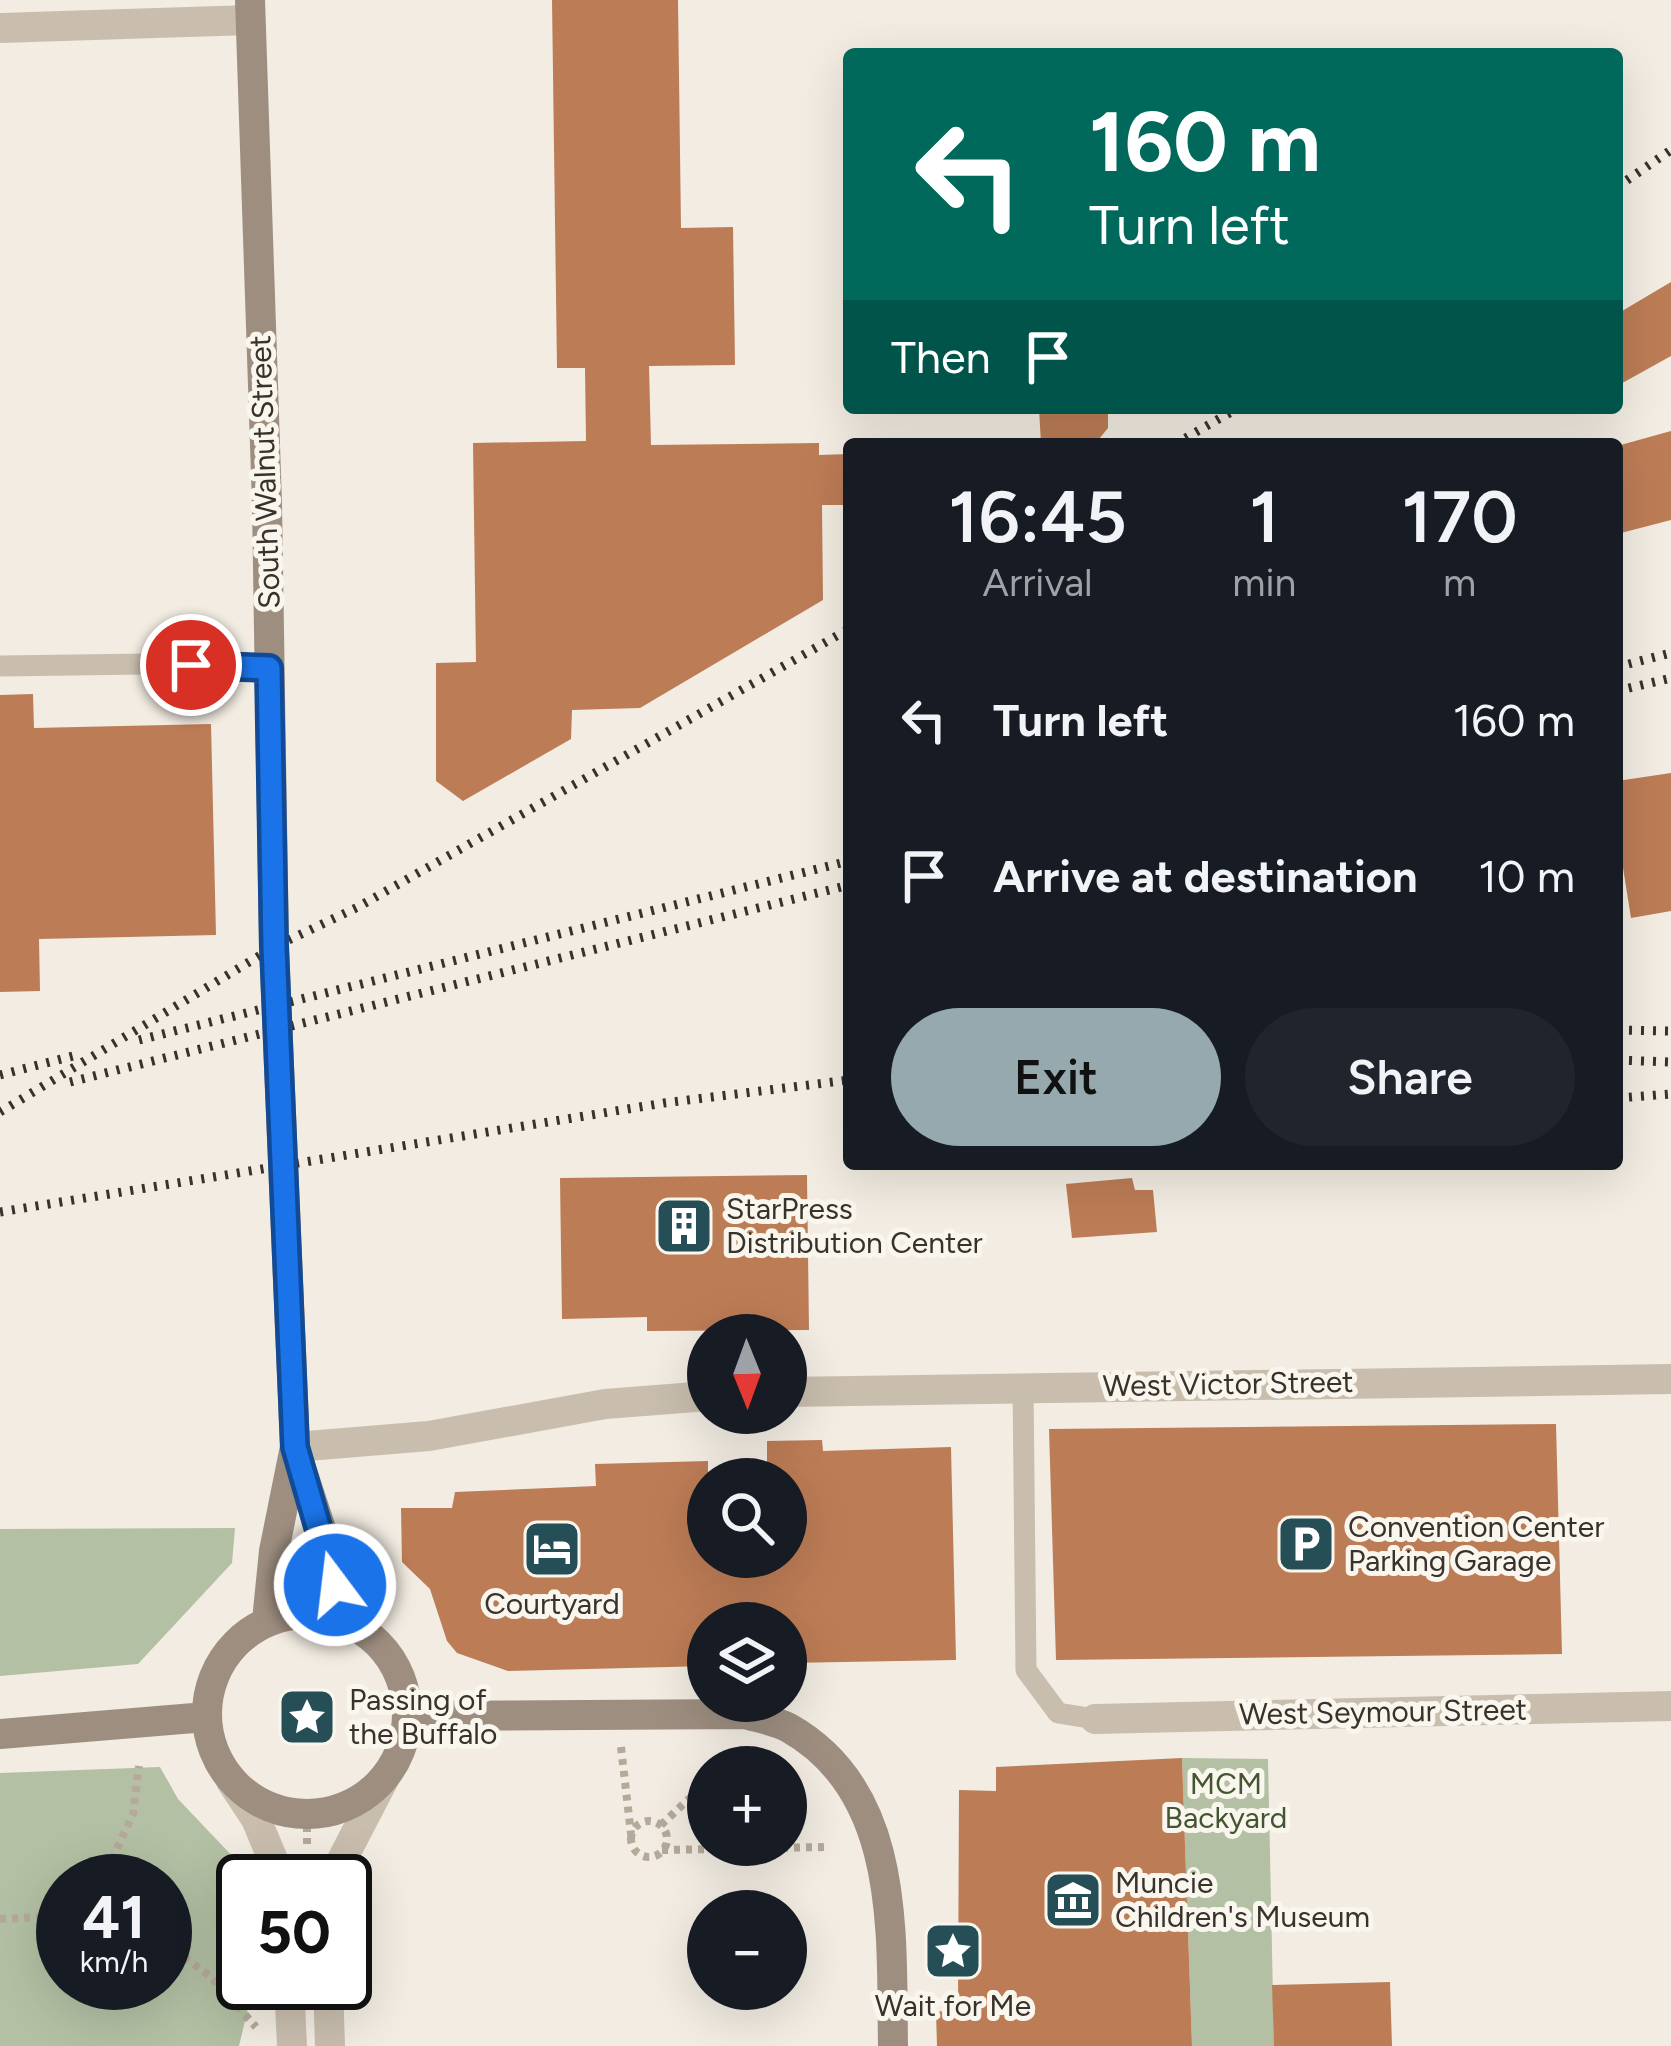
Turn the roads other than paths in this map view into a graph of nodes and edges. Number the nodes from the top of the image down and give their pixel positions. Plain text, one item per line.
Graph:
1 (250, 10) edge
2 (0, 28) edge
3 (0, 666) edge
4 (269, 668) junction
5 (1671, 1379) edge
6 (1023, 1386) junction
7 (807, 1391) edge
8 (687, 1398) edge
9 (295, 1447) junction
10 (343, 1619) junction
11 (267, 1621) junction
12 (1671, 1706) edge
13 (408, 1716) junction
14 (206, 1717) junction
15 (1095, 1719) joint
16 (0, 1734) edge
17 (384, 1779) junction
18 (231, 1781) junction
19 (271, 1854) edge
20 (341, 1854) edge
21 (290, 2010) edge
22 (329, 2010) edge
23 (292, 2046) edge
24 (330, 2046) edge
25 (893, 2046) edge

1 - 2 street
1 - 4 main road, South Walnut Street
3 - 4 lane
4 - 9 main road, South Walnut Street
5 - 6 street, West Victor Street
6 - 7 street, West Victor Street
6 - 15 lane
8 - 9 street
9 - 10 main road, South Walnut Street
9 - 11 main road, South Walnut Street
10 - 11 main road
10 - 13 main road
11 - 14 main road
12 - 15 street, West Seymour Street
13 - 17 main road
13 - 25 main road
14 - 16 main road
14 - 18 main road
17 - 18 main road
17 - 20 street
18 - 19 street
21 - 23 street
22 - 24 street

